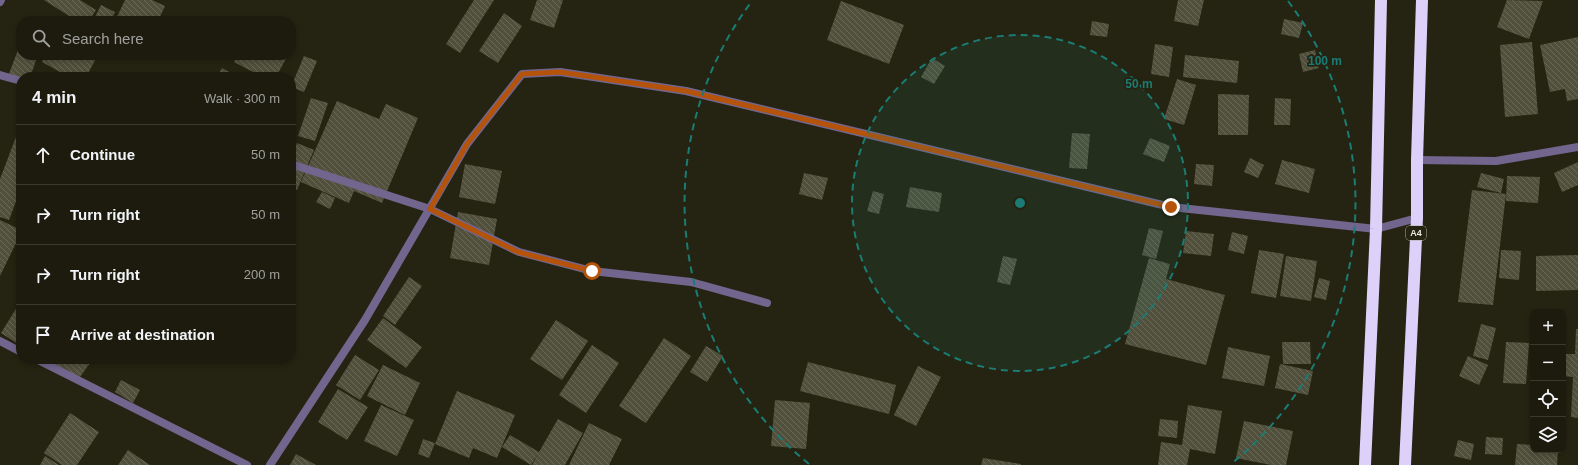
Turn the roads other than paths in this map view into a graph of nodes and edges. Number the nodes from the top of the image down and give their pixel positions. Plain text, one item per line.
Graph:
1 (1382, 0) edge
2 (1422, 0) edge
3 (0, 75) edge
4 (16, 80) edge
5 (1578, 147) edge
6 (1417, 160) junction
7 (296, 166) edge
8 (430, 209) junction
9 (1417, 218) junction
10 (1376, 229) junction
11 (767, 304) dead end
12 (0, 341) edge
13 (16, 349) edge
14 (46, 364) edge
15 (247, 465) edge
16 (270, 465) edge
17 (1365, 465) edge
18 (1405, 465) edge

1 - 10 highway
2 - 6 highway, A4
3 - 4 street
5 - 6 street
6 - 9 highway, A4
7 - 8 street
8 - 10 street
8 - 11 street
8 - 16 street
9 - 10 street
9 - 18 highway, A4
10 - 17 highway
12 - 13 street
14 - 15 street

